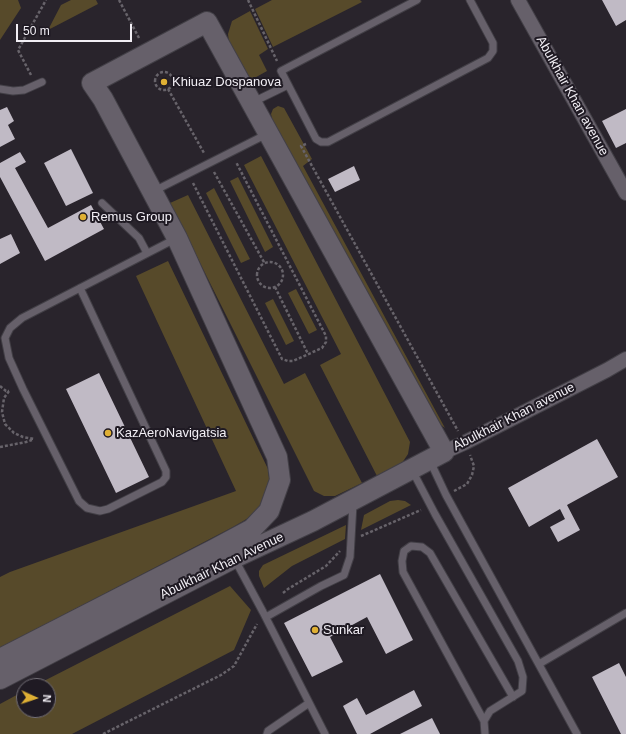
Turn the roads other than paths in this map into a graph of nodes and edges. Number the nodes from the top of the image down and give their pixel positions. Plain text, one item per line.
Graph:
1 (417, 0) edge
2 (470, 0) edge
3 (518, 0) edge
4 (39, 84) road end
5 (288, 85) junction
6 (0, 88) edge
7 (251, 103) junction
8 (267, 134) junction
9 (152, 192) junction
10 (626, 193) edge
11 (102, 203) dead end
12 (176, 238) junction
13 (147, 253) junction
14 (80, 288) junction
15 (626, 359) edge
16 (436, 456) junction
17 (412, 470) junction
18 (354, 500) junction
19 (234, 558) junction
20 (626, 613) edge
21 (264, 615) junction
22 (0, 659) edge
23 (539, 664) junction
24 (0, 679) edge
25 (513, 697) junction
26 (309, 703) junction
27 (484, 721) junction
28 (267, 734) edge
29 (325, 734) edge
30 (485, 734) edge
31 (577, 734) edge

1 - 5 lane
2 - 5 lane
3 - 10 street, Abulkhair Khan avenue
4 - 6 lane
5 - 7 lane
7 - 8 street
7 - 9 street
8 - 9 lane
8 - 16 street
9 - 12 street
11 - 13 lane
12 - 13 lane
12 - 22 street, Abulkhair Khan Avenue
13 - 14 lane
14 - 14 lane
15 - 16 street, Abulkhair Khan avenue
16 - 17 street, Abulkhair Khan Avenue
16 - 23 lane
17 - 18 street, Abulkhair Khan Avenue
17 - 25 lane
18 - 19 street, Abulkhair Khan Avenue
18 - 21 lane
19 - 21 lane
19 - 24 street, Abulkhair Khan Avenue
20 - 23 lane
21 - 26 lane
23 - 31 lane
25 - 27 lane
25 - 27 lane
26 - 28 lane
26 - 29 lane
27 - 30 lane

